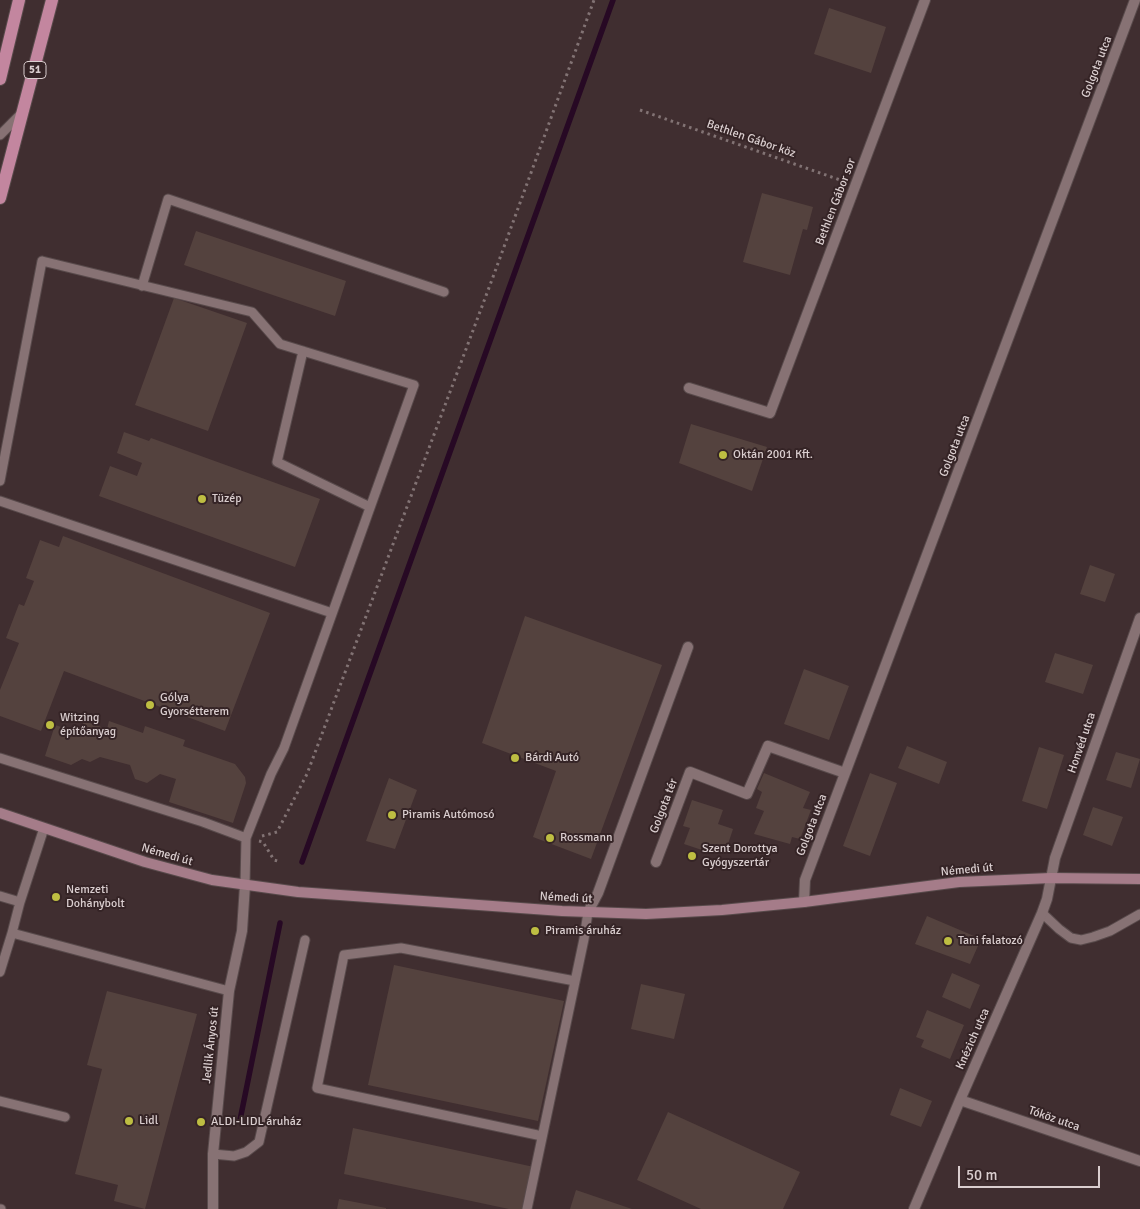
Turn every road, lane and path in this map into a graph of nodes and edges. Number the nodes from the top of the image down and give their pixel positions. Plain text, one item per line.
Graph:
1 (18, 0) edge
2 (52, 0) edge
3 (594, 0) edge
4 (925, 0) edge
5 (1135, 0) edge
6 (10, 36) junction
7 (0, 57) edge
8 (0, 79) edge
9 (24, 110) junction
10 (640, 110) dead end
11 (0, 135) edge
12 (856, 185) junction
13 (0, 197) edge
14 (142, 286) junction
15 (444, 292) dead end
16 (303, 351) junction
17 (689, 388) dead end
18 (0, 481) edge
19 (0, 501) edge
20 (370, 507) junction
21 (332, 613) junction
22 (1140, 618) edge
23 (688, 648) dead end
24 (0, 758) edge
25 (845, 773) junction
26 (0, 813) edge
27 (44, 828) junction
28 (246, 838) junction
29 (282, 862) dead end
30 (656, 862) dead end
31 (1051, 878) junction
32 (1140, 880) edge
33 (245, 885) junction
34 (0, 896) edge
35 (20, 902) junction
36 (804, 902) junction
37 (588, 912) junction
38 (1042, 913) junction
39 (1140, 914) edge
40 (12, 933) junction
41 (305, 940) dead end
42 (0, 972) edge
43 (575, 981) junction
44 (229, 991) junction
45 (0, 1100) edge
46 (960, 1100) junction
47 (65, 1117) dead end
48 (542, 1136) junction
49 (213, 1154) junction
50 (1140, 1162) edge
51 (212, 1209) edge
52 (527, 1209) edge
53 (914, 1209) edge

1 - 6 main road
2 - 9 main road, 51
3 - 28 path
4 - 12 street, Bethlen Gábor sor
5 - 25 street, Golgota utca
6 - 7 lane
6 - 8 main road
9 - 11 lane
9 - 13 main road, 51
10 - 12 path, Bethlen Gábor köz
12 - 17 street, Bethlen Gábor sor
14 - 15 lane
14 - 16 lane
14 - 18 lane
16 - 20 lane
16 - 20 lane
19 - 21 lane
20 - 21 lane
21 - 28 lane
22 - 31 street, Honvéd utca
23 - 37 street
24 - 28 lane
25 - 30 street, Golgota tér
25 - 36 street, Golgota utca
26 - 27 main road, Némedi út
27 - 33 main road, Némedi út
27 - 35 lane
28 - 29 path
28 - 33 lane
31 - 32 main road, Némedi út
31 - 36 main road, Némedi út
31 - 38 street, Knézich utca
33 - 37 main road, Némedi út
33 - 44 street, Jedlik Ányos út
34 - 35 lane
35 - 40 lane
36 - 37 main road, Némedi út
37 - 43 lane
38 - 39 lane
38 - 46 street, Knézich utca
40 - 42 lane
40 - 44 lane
41 - 49 lane
43 - 48 lane
43 - 48 lane
44 - 49 street, Jedlik Ányos út
45 - 47 lane
46 - 50 street, Tóköz utca
46 - 53 street, Knézich utca
48 - 52 lane
49 - 51 street, Jedlik Ányos út

